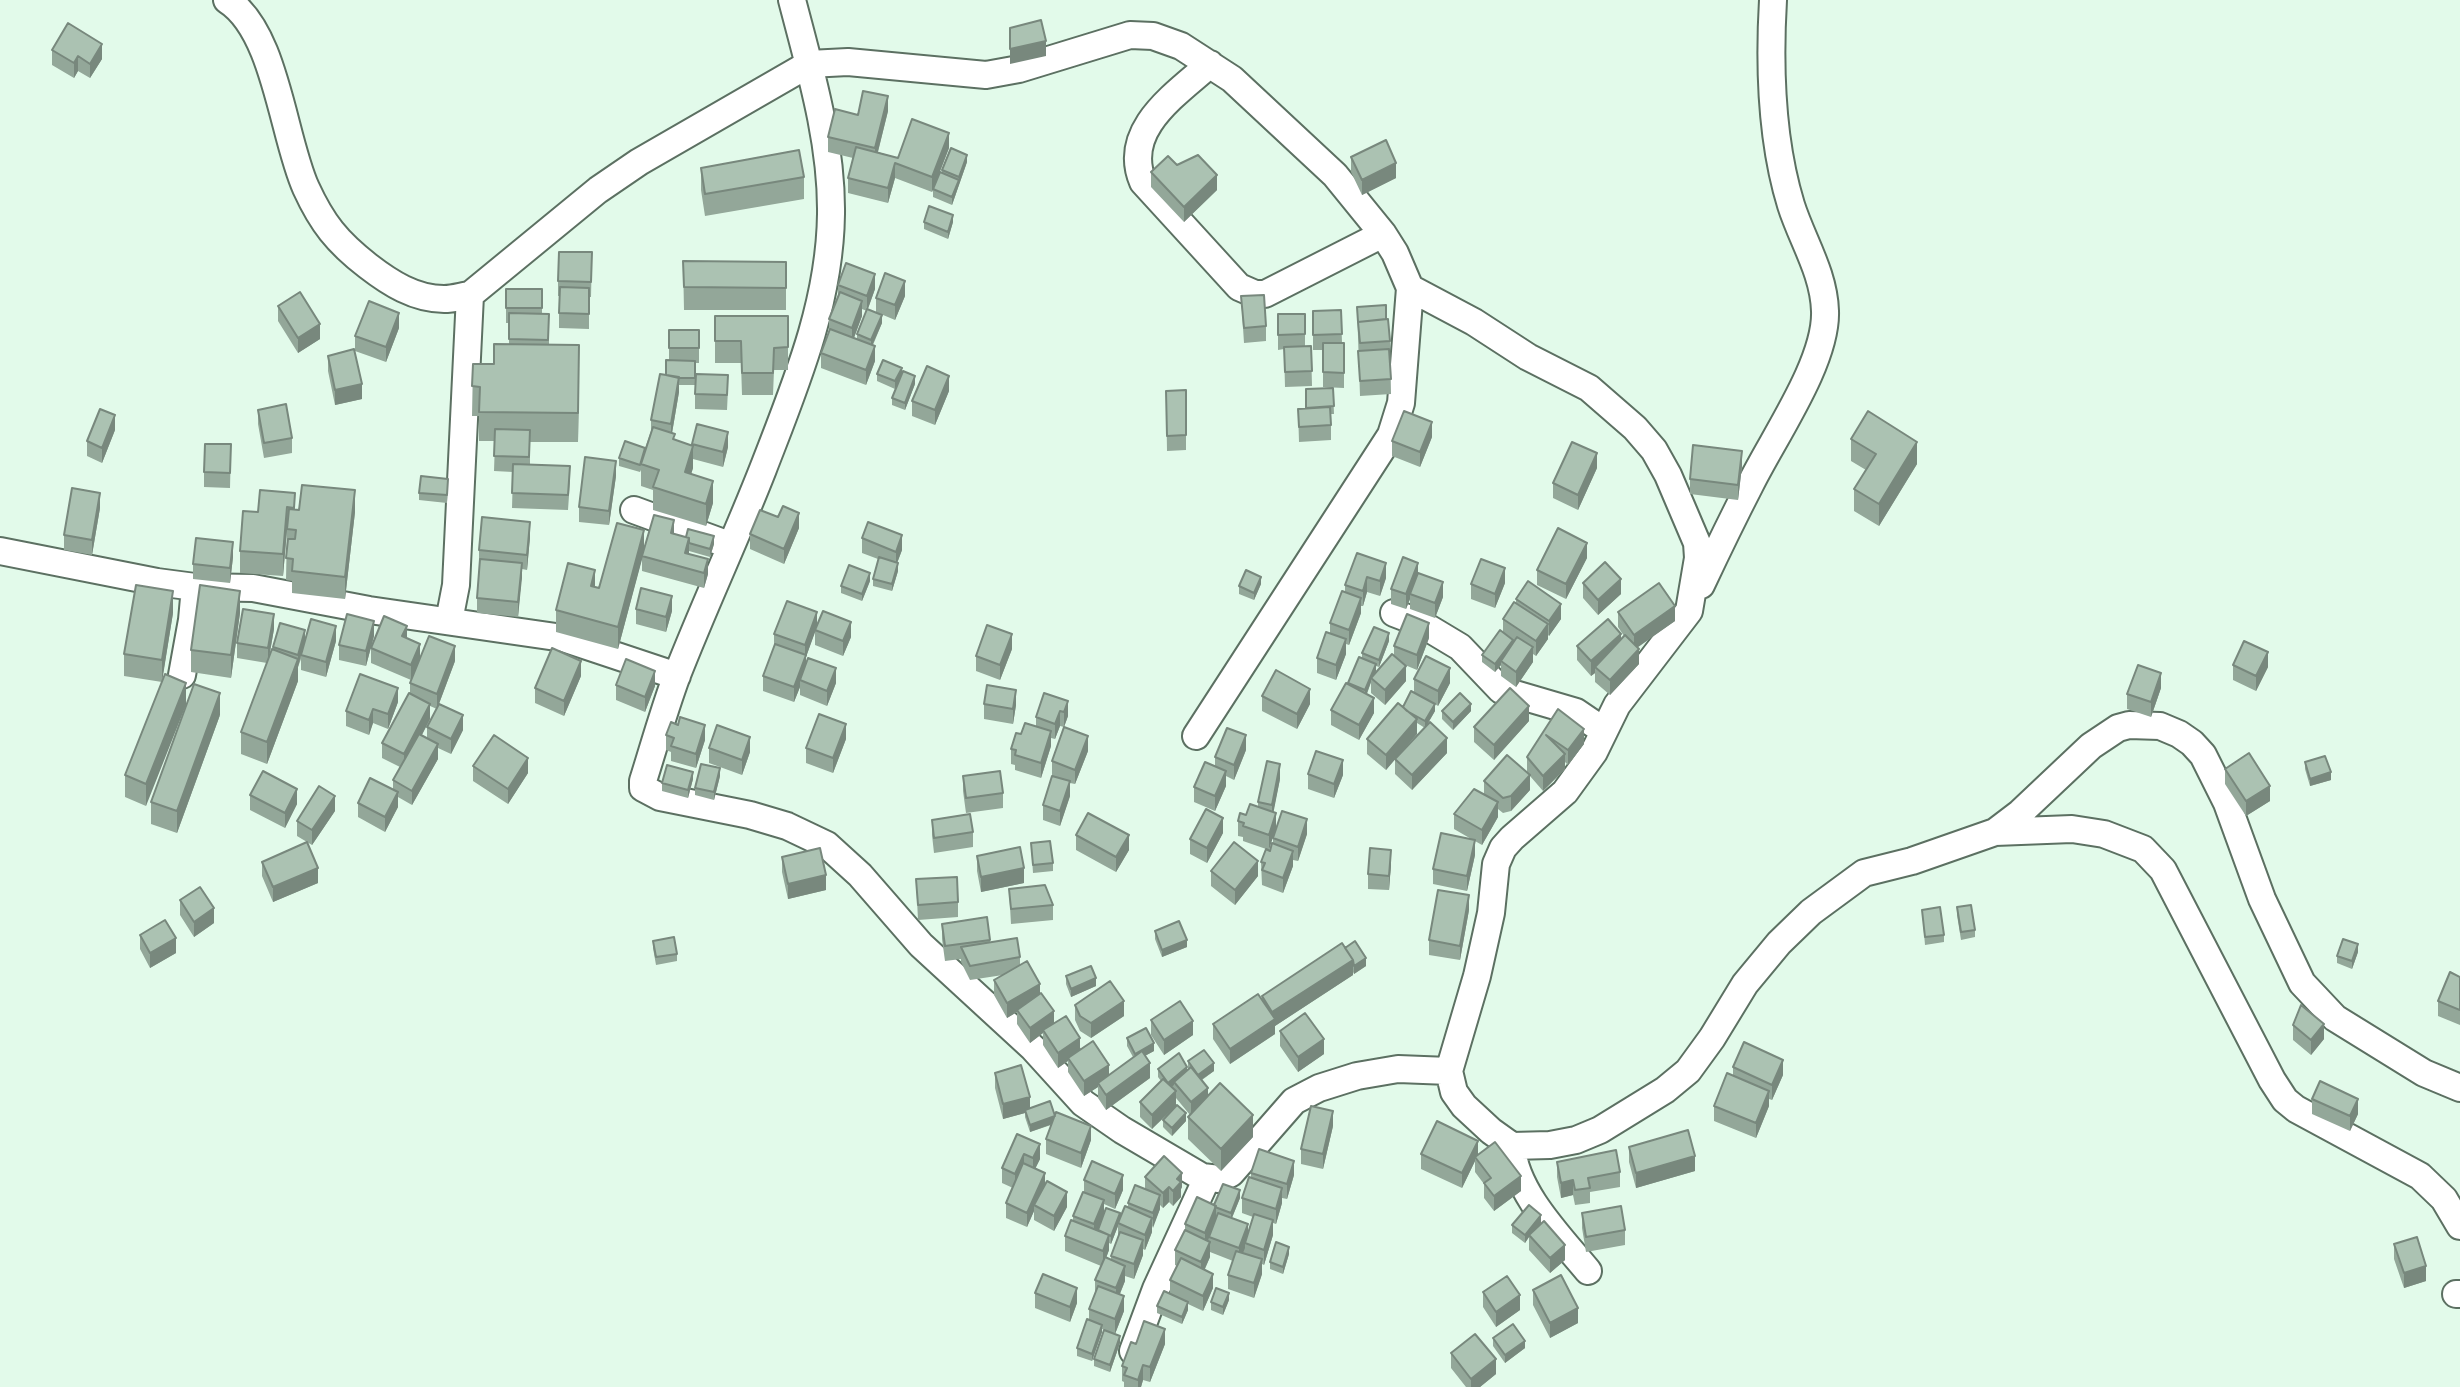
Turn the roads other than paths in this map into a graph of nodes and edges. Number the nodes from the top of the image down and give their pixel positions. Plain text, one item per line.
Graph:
1 (227, 0) edge
2 (792, 0) edge
3 (1773, 0) edge
4 (808, 64) junction
5 (1210, 65) junction
6 (1383, 234) junction
7 (1410, 288) junction
8 (471, 295) junction
9 (634, 510) dead end
10 (733, 546) junction
11 (0, 551) edge
12 (195, 587) junction
13 (1689, 611) junction
14 (1394, 613) dead end
15 (449, 621) junction
16 (182, 675) dead end
17 (677, 676) junction
18 (1604, 732) junction
19 (1196, 736) dead end
20 (1995, 832) junction
21 (1449, 1071) junction
22 (2460, 1088) edge
23 (1512, 1146) junction
24 (1207, 1178) junction
25 (2460, 1226) edge
26 (1587, 1271) dead end
27 (1133, 1351) edge

1 - 8 street
2 - 4 street
3 - 13 street
4 - 5 street
4 - 8 street
4 - 10 street
5 - 6 street
5 - 6 street
6 - 7 street
7 - 13 street
7 - 19 street
8 - 15 street
9 - 10 street
10 - 17 street
11 - 12 street
12 - 15 street
12 - 16 street
13 - 18 street
14 - 18 street
15 - 17 street
17 - 24 street
18 - 21 street
20 - 22 street
20 - 23 street
20 - 25 street
21 - 23 street
21 - 24 street
23 - 26 street
24 - 27 street

